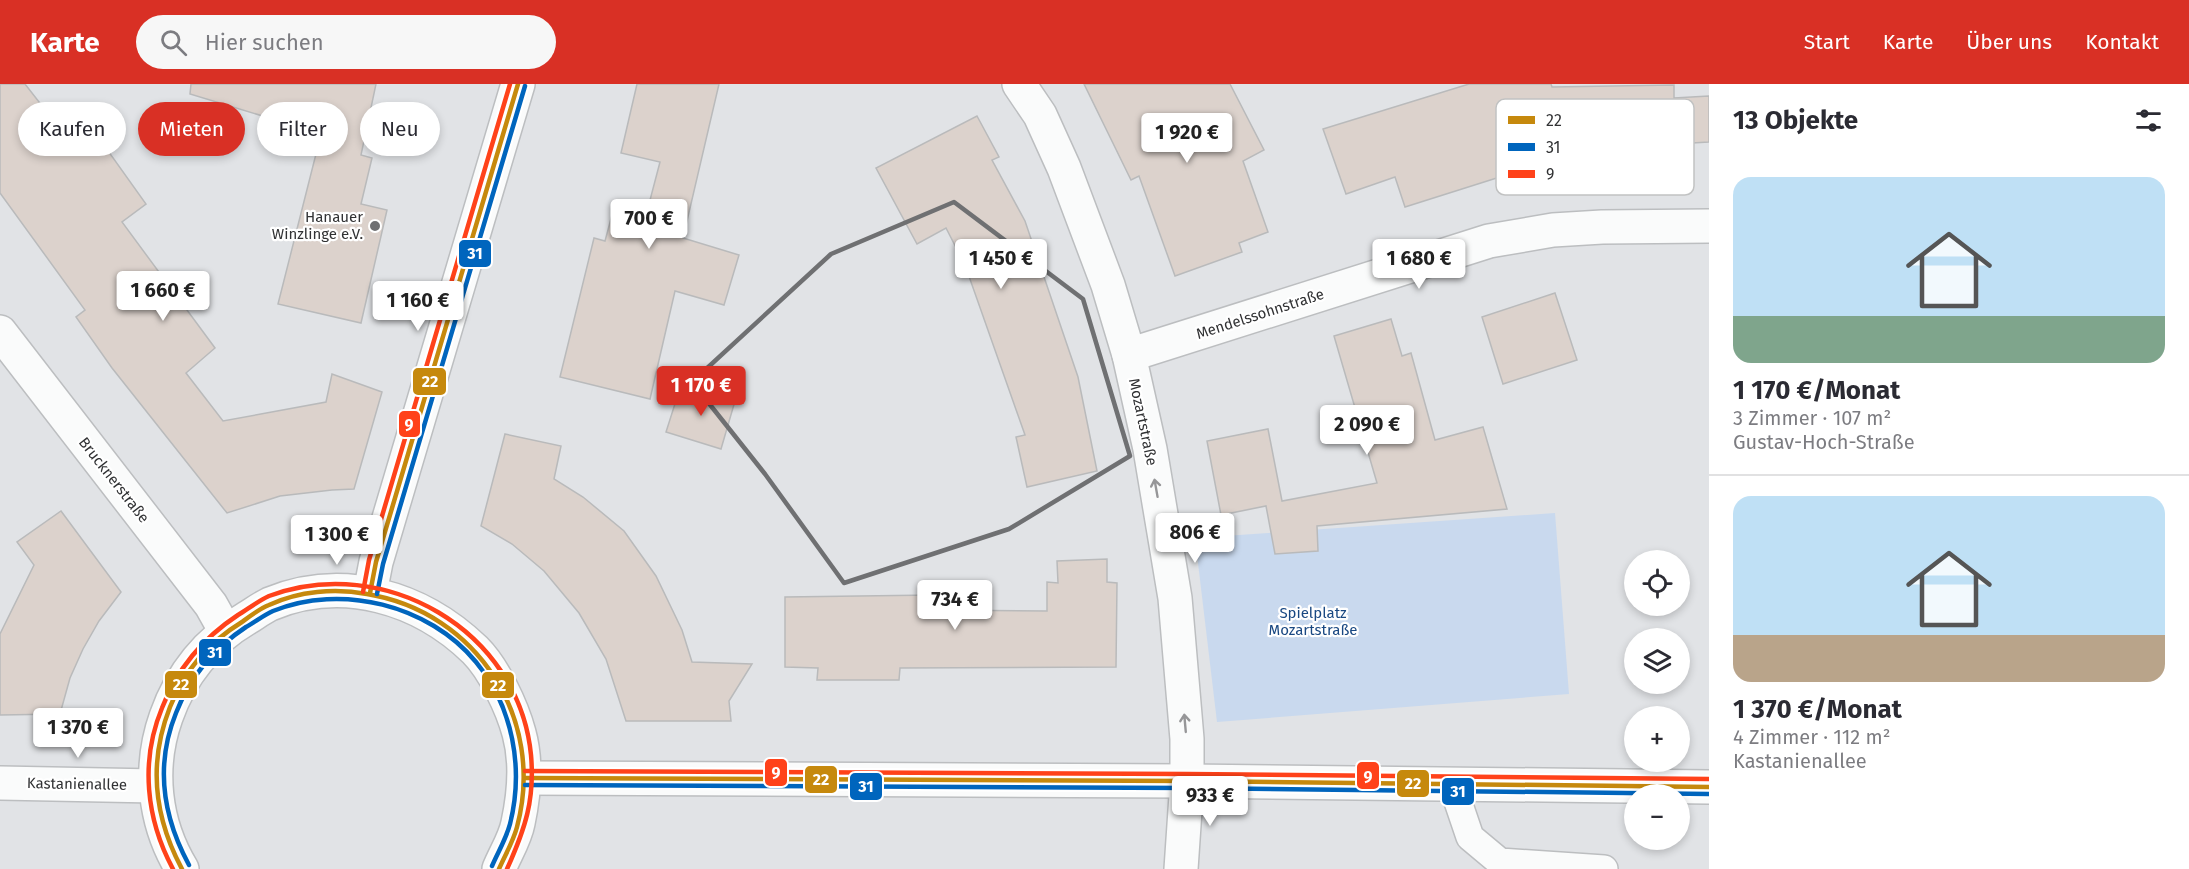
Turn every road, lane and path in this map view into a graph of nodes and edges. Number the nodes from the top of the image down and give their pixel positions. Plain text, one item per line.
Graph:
1 (518, 84) edge
2 (1020, 84) edge
3 (1709, 226) edge
4 (0, 332) edge
5 (1129, 355) junction
6 (370, 593) junction
7 (225, 630) junction
8 (525, 778) junction
9 (1187, 781) junction
10 (0, 783) edge
11 (1452, 784) junction
12 (155, 786) junction
13 (1709, 787) edge
14 (182, 869) edge
15 (499, 869) edge
16 (1181, 869) edge
17 (1604, 869) edge

1 - 6 street
2 - 5 street, Mozartstraße
3 - 5 street, Mendelssohnstraße
4 - 7 street, Brucknerstraße
9 -> 5 street, Mozartstraße
6 - 7 street
6 - 8 street
7 - 12 street
8 - 9 street
8 - 15 street
9 - 11 street
9 - 16 street, Mozartstraße
10 - 12 street, Kastanienallee
11 - 13 street
11 - 17 lane
12 - 14 street

